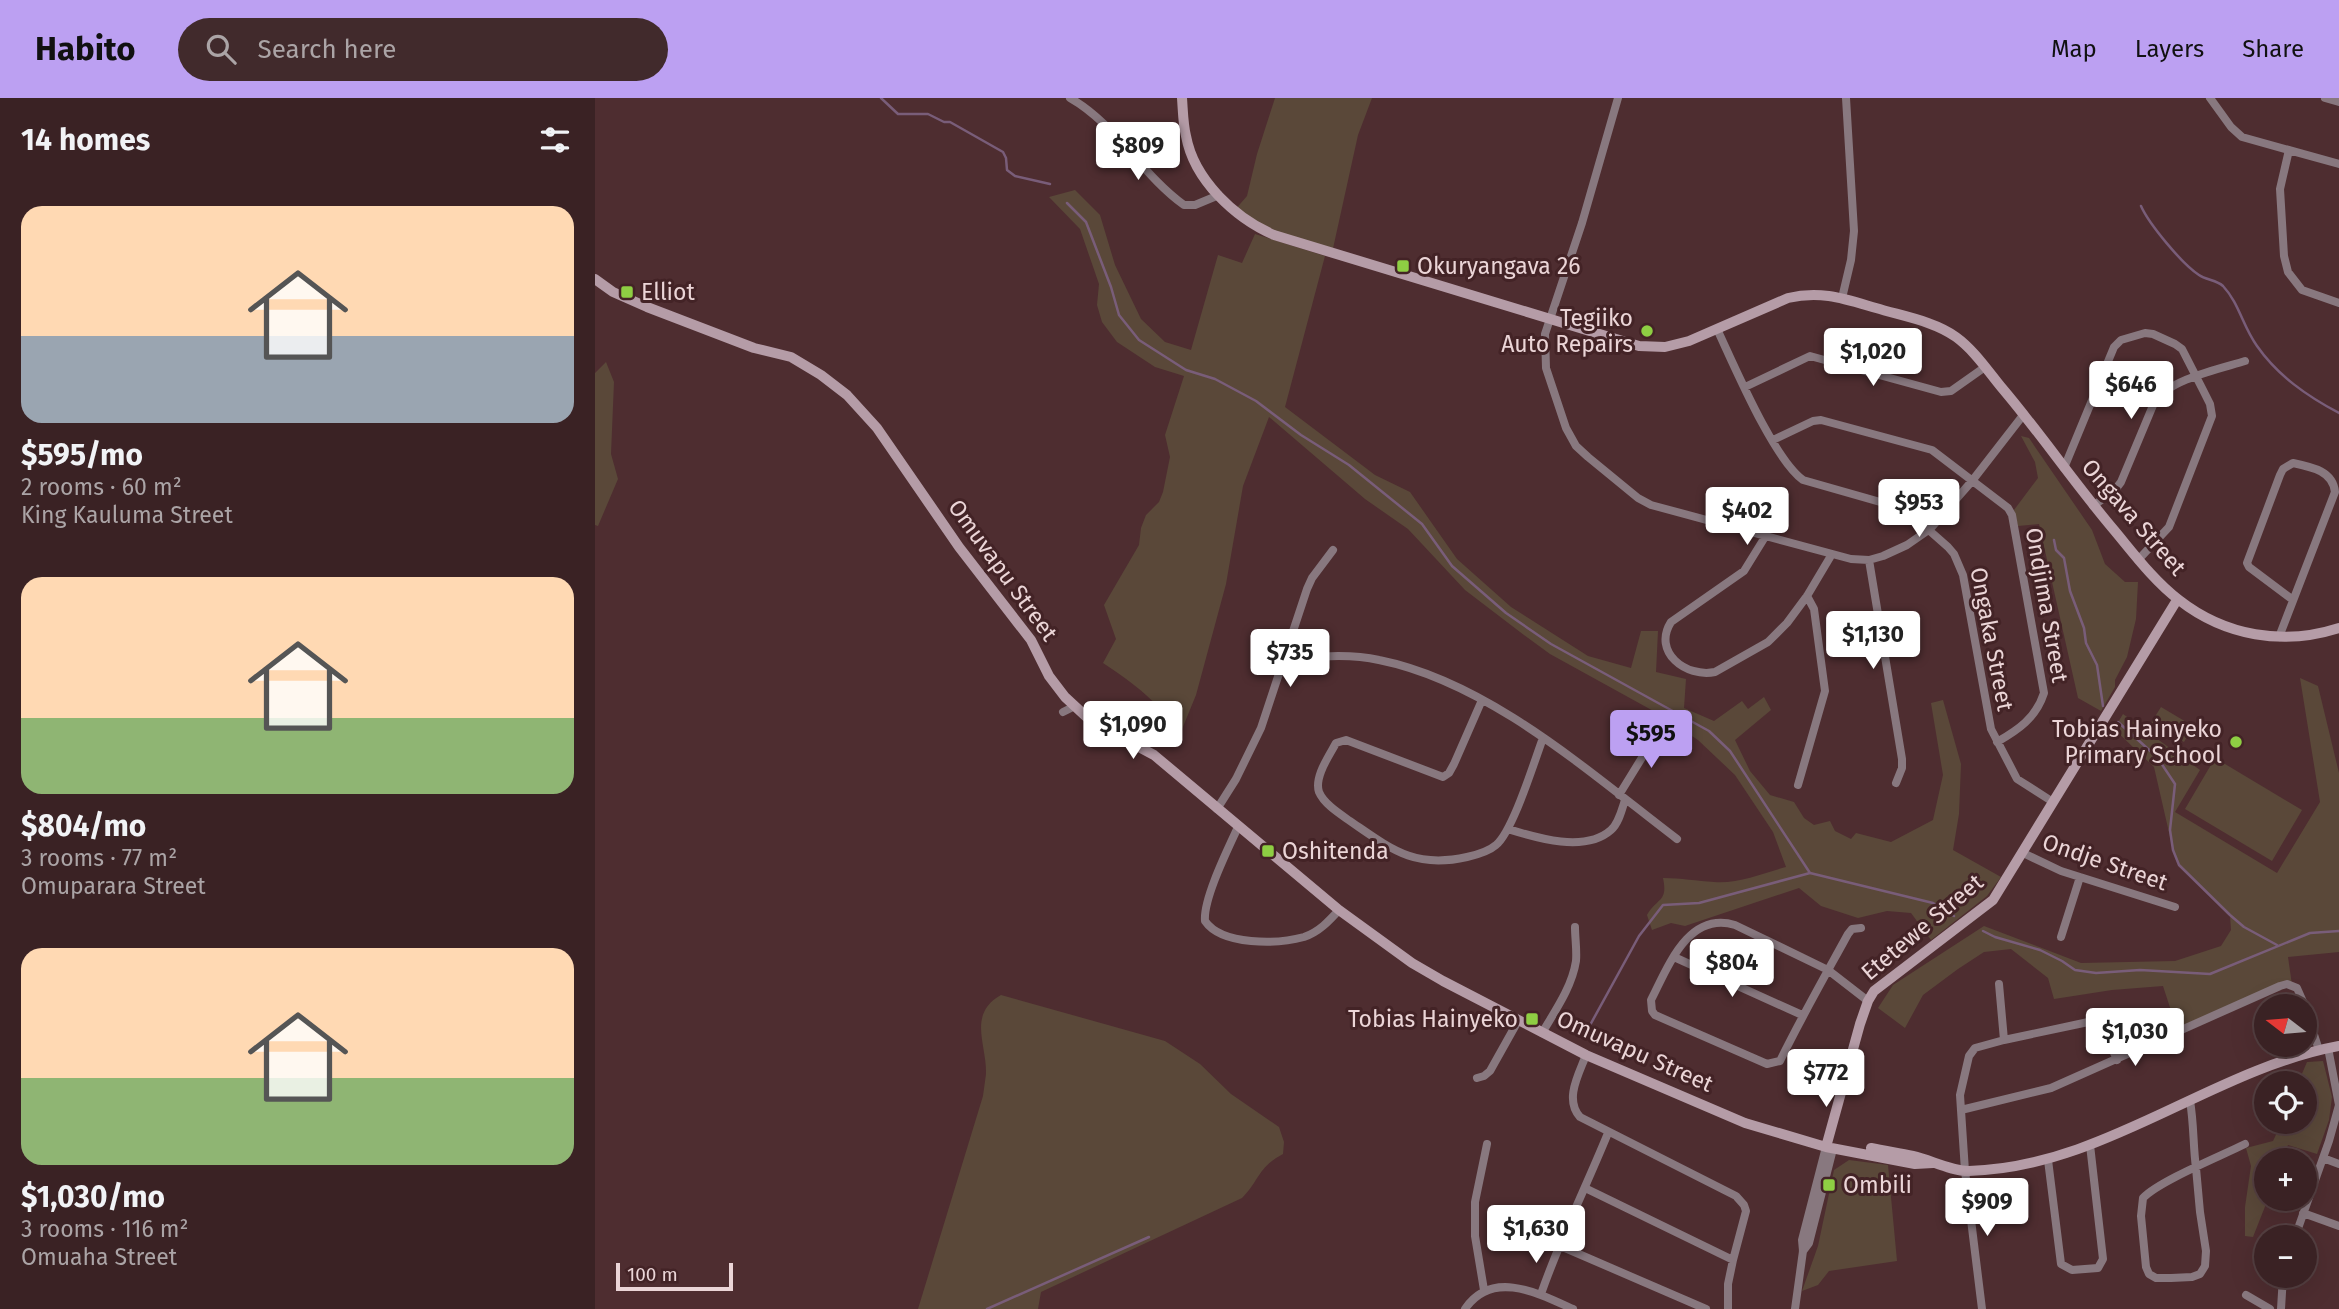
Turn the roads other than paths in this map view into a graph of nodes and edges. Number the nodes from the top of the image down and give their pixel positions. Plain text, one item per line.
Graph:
1 (1070, 98) edge
2 (1182, 98) edge
3 (1618, 98) edge
4 (1846, 98) edge
5 (2210, 98) edge
6 (2325, 98) edge
7 (2339, 102) edge
8 (2289, 150) junction
9 (2339, 164) edge
10 (1219, 195) junction
11 (595, 279) edge
12 (1842, 298) junction
13 (2339, 303) edge
14 (1549, 319) junction
15 (1717, 329) junction
16 (2245, 361) dead end
17 (1985, 368) junction
18 (2196, 377) junction
19 (1745, 387) junction
20 (2024, 414) junction
21 (1773, 440) junction
22 (2064, 468) junction
23 (1972, 481) junction
24 (2093, 506) junction
25 (1930, 529) junction
26 (1765, 537) junction
27 (1333, 550) dead end
28 (1832, 554) junction
29 (2138, 560) junction
30 (1869, 561) junction
31 (1807, 596) junction
32 (2178, 600) junction
33 (2293, 600) junction
34 (2339, 628) edge
35 (2279, 638) junction
36 (1284, 659) junction
37 (1482, 700) junction
38 (1075, 706) junction
39 (1063, 712) dead end
40 (1659, 730) dead end
41 (1543, 738) junction
42 (1997, 742) junction
43 (1896, 783) dead end
44 (1798, 785) dead end
45 (1622, 797) junction
46 (2053, 802) junction
47 (1217, 809) junction
48 (1238, 827) junction
49 (1508, 829) junction
50 (1677, 839) dead end
51 (2023, 853) junction
52 (2080, 877) junction
53 (2175, 907) dead end
54 (1339, 910) junction
55 (1575, 927) dead end
56 (1861, 928) dead end
57 (2061, 937) dead end
58 (1674, 957) junction
59 (1828, 970) junction
60 (1999, 984) dead end
61 (2260, 994) edge
62 (2300, 994) edge
63 (2254, 997) edge
64 (1868, 1001) junction
65 (1802, 1015) junction
66 (1518, 1021) junction
67 (2317, 1028) edge
68 (1542, 1033) junction
69 (2004, 1040) junction
70 (2329, 1048) edge
71 (1586, 1055) junction
72 (2117, 1060) junction
73 (1477, 1078) dead end
74 (2190, 1101) junction
75 (2339, 1105) edge
76 (1961, 1110) junction
77 (1608, 1133) junction
78 (1487, 1144) dead end
79 (2245, 1144) dead end
80 (1830, 1145) junction
81 (2089, 1145) junction
82 (2323, 1158) junction
83 (2048, 1160) junction
84 (2339, 1164) edge
85 (2196, 1168) junction
86 (1965, 1171) junction
87 (1585, 1188) junction
88 (2303, 1213) junction
89 (2299, 1225) edge
90 (2339, 1226) edge
91 (1558, 1245) junction
92 (1733, 1260) junction
93 (2282, 1288) edge
94 (1483, 1290) junction
95 (1541, 1294) junction
96 (2246, 1295) dead end
97 (1465, 1309) edge
98 (1573, 1309) edge
99 (1706, 1309) edge
100 (1728, 1309) edge
101 (1795, 1309) edge
102 (1982, 1309) edge
103 (2270, 1309) edge
104 (2281, 1309) edge

1 - 10 street
2 - 10 street, Ongava Street
3 - 14 street
4 - 12 street
5 - 8 street
6 - 7 street
8 - 9 street
8 - 13 street
10 - 14 street, Ongava Street
11 - 38 street, Omuvapu Street
12 - 15 street, Ongava Street
12 - 17 street, Ongava Street
14 - 15 street, Ongava Street
14 - 26 street
15 - 19 street, Ongaka Street
16 - 18 street
17 - 19 street
17 - 20 street, Ongava Street
18 - 22 street
18 - 24 street
18 - 29 street
19 - 21 street, Ongaka Street
20 - 22 street, Ongava Street
20 - 23 street
21 - 23 street, Ondjima Street
21 - 25 street, Ongaka Street
22 - 24 street, Ongava Street
23 - 25 street
23 - 42 street, Ondjima Street
24 - 29 street, Ongava Street
25 - 30 street
25 - 42 street, Ongaka Street
26 - 28 street
26 - 31 street
27 - 36 street
28 - 30 street
28 - 31 street
29 - 32 street, Ongava Street
30 - 43 street
31 - 44 street
32 - 35 street, Ongava Street
32 - 46 street, Etetewe Street
33 - 33 street
33 - 35 street
34 - 35 street, Ongava Street
36 - 37 street
36 - 47 street
37 - 41 street
37 - 49 street
38 - 39 street
38 - 47 street, Omuvapu Street
40 - 45 street
41 - 45 street
41 - 49 street
42 - 46 street, Ongaka Street
45 - 49 street
45 - 50 street
46 - 51 street, Etetewe Street
47 - 48 street, Omuvapu Street
48 - 54 street, Omuvapu Street
48 - 54 street
51 - 52 street, Ondje Street
51 - 64 street, Etetewe Street
52 - 53 street, Ondje Street
52 - 57 street
54 - 66 street, Omuvapu Street
55 - 68 street
56 - 59 street
58 - 59 street
58 - 65 street
58 - 65 street
59 - 64 street
59 - 65 street
60 - 69 street
61 - 62 street
63 - 72 street
64 - 80 street, Etetewe Street
66 - 68 street, Omuvapu Street
66 - 73 street
67 - 70 street
68 - 71 street, Omuvapu Street
69 - 72 street
69 - 76 street
70 - 74 street, Omuvapu Street
70 - 75 street
71 - 77 street
71 - 80 street, Omuvapu Street
72 - 76 street
74 - 81 street, Omuvapu Street
74 - 85 street
75 - 82 street
76 - 86 street
77 - 87 street
77 - 92 street
78 - 94 street
79 - 85 street
80 - 86 street, Omuvapu Street
80 - 101 street, Etetewe Street
81 - 83 street, Omuvapu Street
81 - 83 street
82 - 84 street
82 - 88 street
83 - 86 street, Omuvapu Street
85 - 85 street
86 - 102 street
87 - 91 street
87 - 92 street
88 - 89 street
88 - 90 street
91 - 95 street
91 - 99 street
92 - 100 street
93 - 104 street
94 - 95 street
94 - 97 street
95 - 98 street
96 - 103 street

